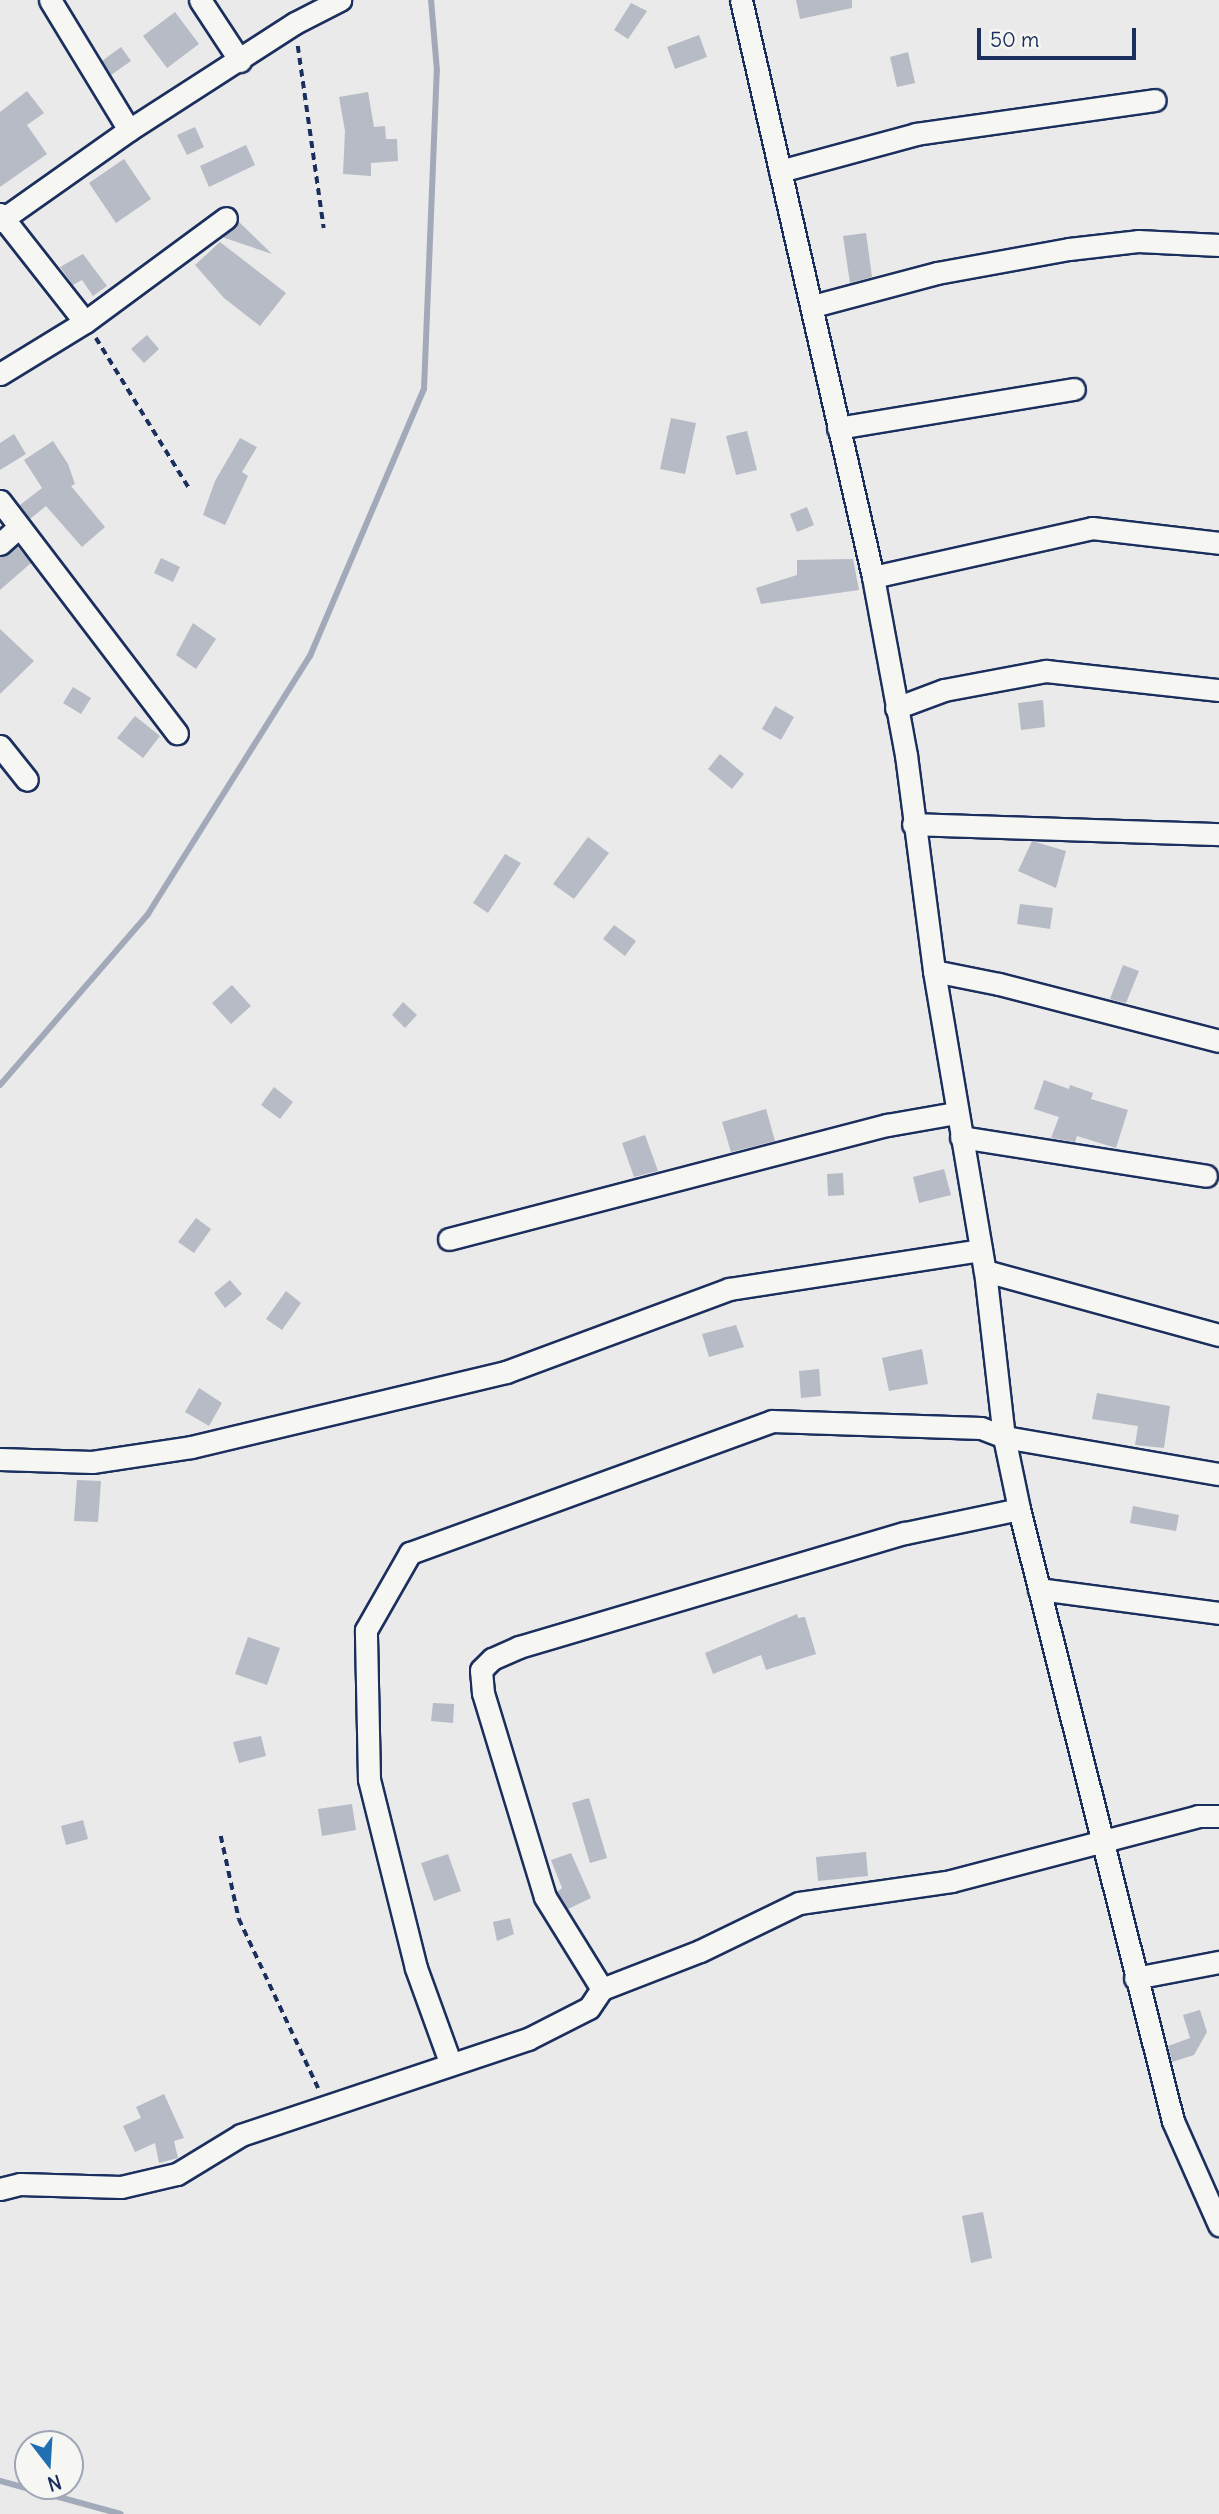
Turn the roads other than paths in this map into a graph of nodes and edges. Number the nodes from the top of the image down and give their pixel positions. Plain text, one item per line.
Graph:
1 (50, 0) edge
2 (200, 0) edge
3 (340, 0) edge
4 (741, 0) edge
5 (240, 61) junction
6 (1155, 100) dead end
7 (130, 130) junction
8 (780, 172) junction
9 (1, 218) edge
10 (226, 218) dead end
11 (1219, 244) edge
12 (813, 306) junction
13 (85, 322) junction
14 (0, 374) edge
15 (1074, 388) dead end
16 (838, 428) junction
17 (0, 500) edge
18 (19, 527) junction
19 (1219, 543) edge
20 (0, 544) edge
21 (873, 577) junction
22 (1219, 690) edge
23 (896, 708) junction
24 (177, 733) dead end
25 (0, 746) edge
26 (27, 780) dead end
27 (913, 824) junction
28 (1219, 834) edge
29 (934, 971) junction
30 (1219, 1041) edge
31 (956, 1113) junction
32 (961, 1137) junction
33 (1206, 1176) dead end
34 (449, 1238) dead end
35 (981, 1250) junction
36 (985, 1271) junction
37 (1219, 1335) edge
38 (1004, 1437) junction
39 (0, 1459) edge
40 (1219, 1474) edge
41 (1019, 1509) junction
42 (1039, 1589) junction
43 (1219, 1613) edge
44 (1219, 1816) edge
45 (1101, 1842) junction
46 (1219, 1962) edge
47 (1135, 1978) junction
48 (602, 1989) junction
49 (450, 2062) junction
50 (0, 2189) edge
51 (1219, 2225) edge

1 - 7 street
2 - 5 street
3 - 5 street
4 - 8 street
5 - 7 street
6 - 8 street
7 - 9 street
8 - 12 street
9 - 13 street
10 - 13 street
11 - 12 street
12 - 16 street
13 - 14 street
15 - 16 street
16 - 21 street
17 - 18 street
18 - 20 street
18 - 24 street
19 - 21 street
21 - 23 street
22 - 23 street
23 - 27 street
25 - 26 street
27 - 28 street
27 - 29 street
29 - 30 street
29 - 31 street
31 - 32 street
31 - 34 street
32 - 33 street
32 - 35 street
35 - 36 street
35 - 39 street
36 - 37 street
36 - 38 street
38 - 40 street
38 - 41 street
38 - 49 street
41 - 42 street
41 - 48 street
42 - 43 street
42 - 45 street
44 - 45 street
45 - 47 street
45 - 48 street
46 - 47 street
47 - 51 street
48 - 49 street
49 - 50 street

